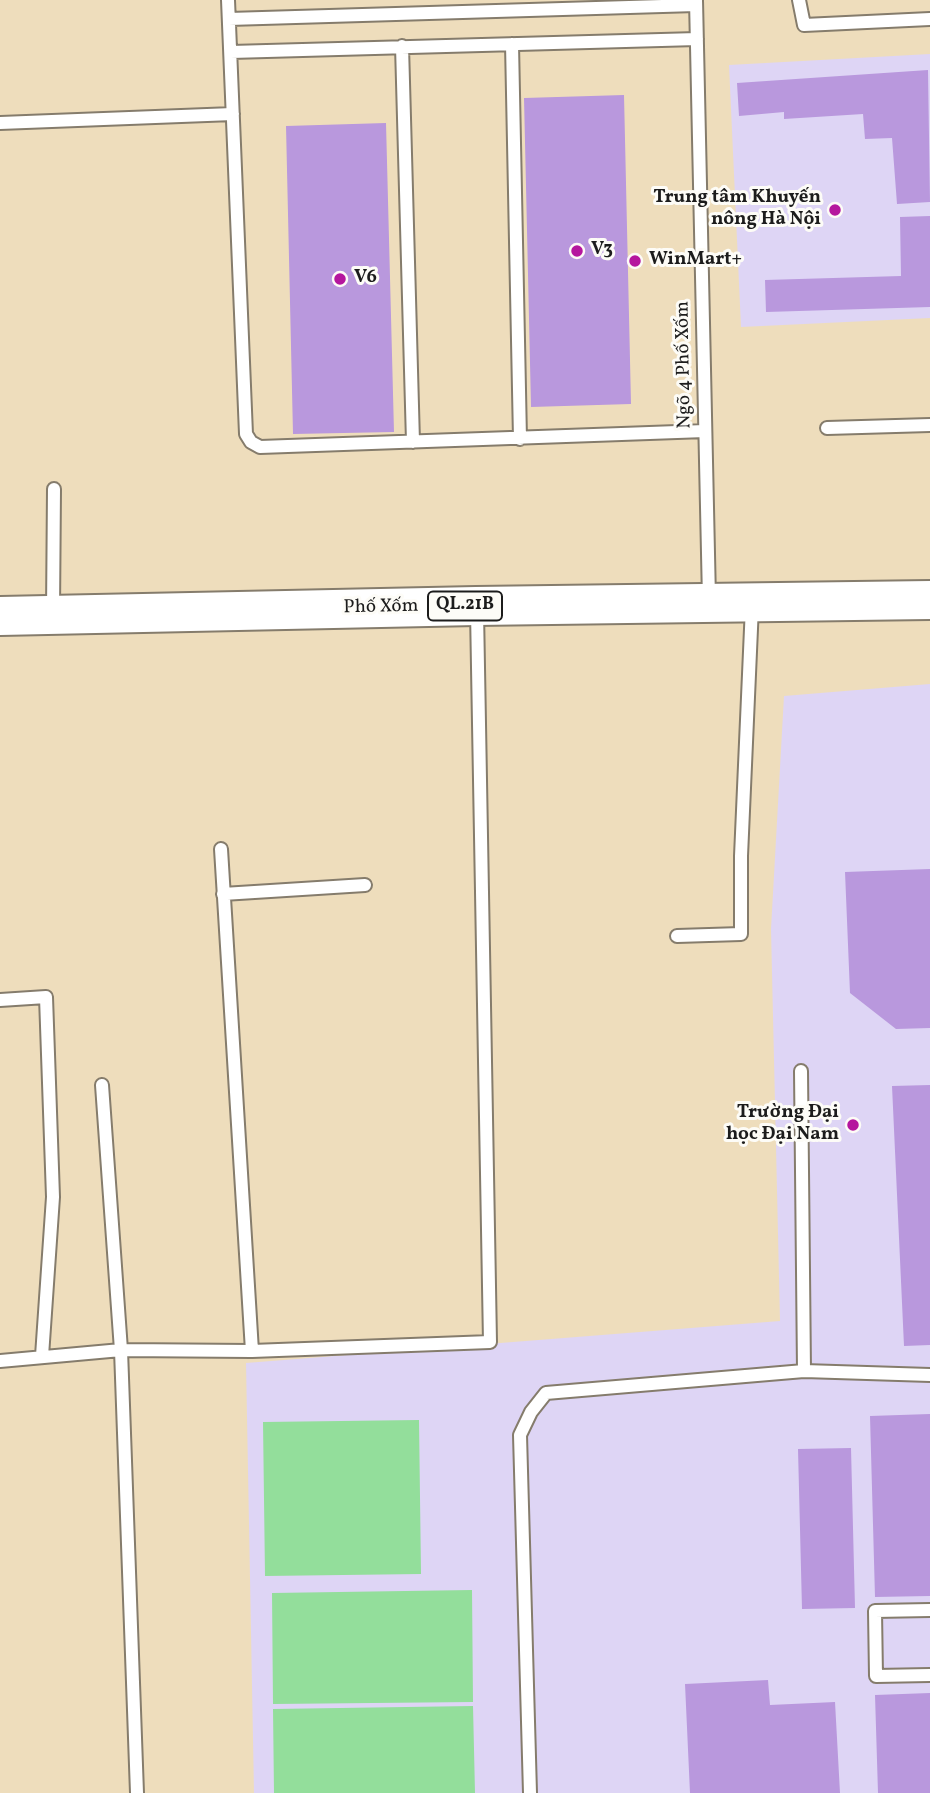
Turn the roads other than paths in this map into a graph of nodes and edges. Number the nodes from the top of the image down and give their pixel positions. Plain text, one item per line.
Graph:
1 (228, 0) edge
2 (799, 0) edge
3 (696, 2) edge
4 (510, 5) edge
5 (401, 7) edge
6 (229, 19) junction
7 (930, 19) edge
8 (697, 39) junction
9 (512, 44) junction
10 (402, 46) junction
11 (231, 52) junction
12 (233, 114) junction
13 (0, 123) edge
14 (930, 425) edge
15 (827, 428) dead end
16 (705, 432) junction
17 (520, 439) junction
18 (413, 442) junction
19 (54, 489) dead end
20 (930, 600) edge
21 (752, 602) junction
22 (709, 603) junction
23 (476, 606) junction
24 (53, 615) junction
25 (0, 616) edge
26 (221, 849) dead end
27 (365, 885) dead end
28 (223, 894) junction
29 (677, 936) dead end
30 (0, 1000) edge
31 (801, 1071) dead end
32 (102, 1085) dead end
33 (121, 1350) junction
34 (252, 1351) junction
35 (42, 1356) junction
36 (0, 1361) edge
37 (804, 1371) junction
38 (930, 1375) edge
39 (930, 1609) edge
40 (930, 1675) edge
41 (137, 1793) edge
42 (530, 1793) edge

1 - 6 lane
2 - 7 lane
3 - 4 lane
3 - 8 lane, Ngõ 4 Phố Xốm
4 - 5 lane
5 - 6 lane
6 - 11 lane
8 - 9 lane
8 - 16 lane, Ngõ 4 Phố Xốm
9 - 10 lane
9 - 17 lane
10 - 11 lane
10 - 18 lane
11 - 12 lane
12 - 13 lane
12 - 18 lane
14 - 15 lane
16 - 17 lane
16 - 22 lane, Ngõ 4 Phố Xốm
17 - 18 lane
19 - 24 lane
20 - 21 highway, Phố Xốm / QL.21B
21 - 22 highway, Phố Xốm / QL.21B
21 - 29 lane
22 - 23 highway, Phố Xốm / QL.21B
23 - 24 highway, Phố Xốm / QL.21B
23 - 34 lane
24 - 25 highway, Phố Xốm / QL.21B
26 - 28 lane
27 - 28 lane
28 - 34 lane
30 - 35 lane
31 - 37 lane
32 - 33 lane
33 - 34 lane
33 - 35 lane
33 - 41 lane
35 - 36 lane
37 - 38 lane
37 - 42 lane
39 - 40 lane

